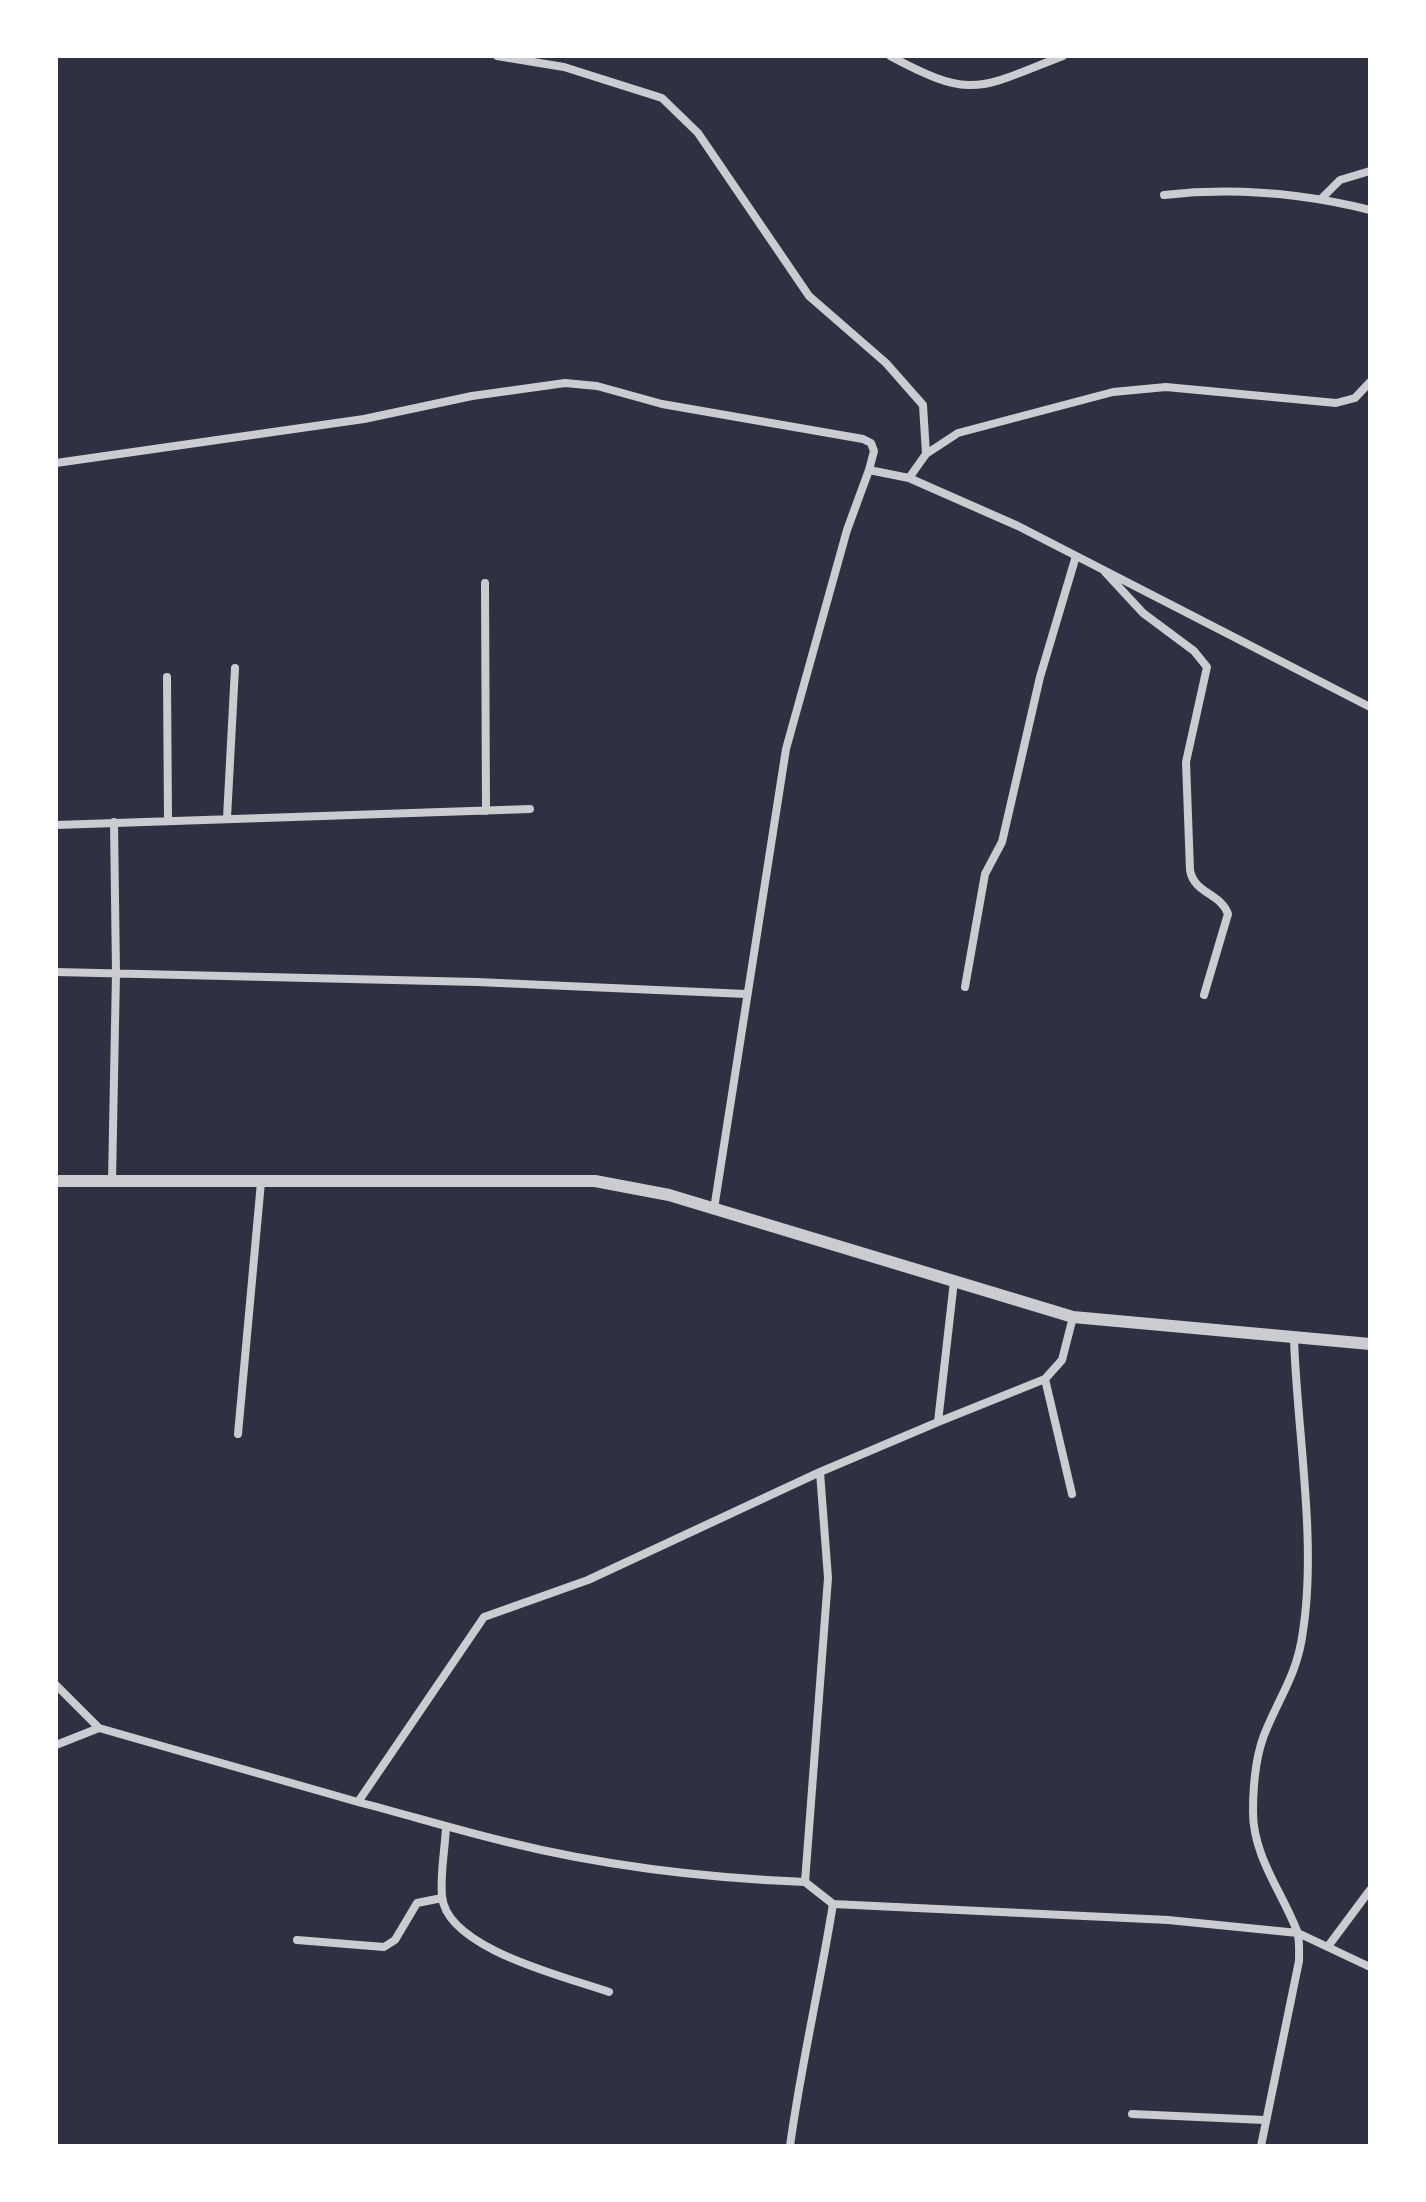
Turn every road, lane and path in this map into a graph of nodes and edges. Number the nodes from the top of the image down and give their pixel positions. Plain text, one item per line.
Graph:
1 (497, 56) edge
2 (890, 56) edge
3 (1063, 56) edge
4 (1370, 171) edge
5 (1164, 195) dead end
6 (1322, 198) junction
7 (1370, 210) edge
8 (1370, 382) edge
9 (926, 454) junction
10 (56, 463) edge
11 (869, 470) junction
12 (909, 478) junction
13 (1076, 556) junction
14 (1099, 566) junction
15 (485, 583) dead end
16 (235, 668) dead end
17 (167, 677) dead end
18 (1370, 707) edge
19 (530, 809) dead end
20 (486, 811) junction
21 (227, 818) junction
22 (168, 820) junction
23 (114, 822) junction
24 (56, 825) edge
25 (56, 972) edge
26 (116, 973) junction
27 (965, 987) dead end
28 (746, 994) junction
29 (1204, 995) dead end
30 (56, 1181) edge
31 (112, 1181) junction
32 (261, 1182) junction
33 (714, 1209) junction
34 (954, 1281) junction
35 (1073, 1317) junction
36 (1294, 1339) junction
37 (1370, 1344) edge
38 (1045, 1379) junction
39 (938, 1422) junction
40 (238, 1434) dead end
41 (820, 1472) junction
42 (1072, 1494) dead end
43 (56, 1685) edge
44 (99, 1728) junction
45 (56, 1745) edge
46 (358, 1802) junction
47 (446, 1827) junction
48 (805, 1882) junction
49 (1370, 1890) edge
50 (442, 1898) junction
51 (833, 1904) junction
52 (1298, 1933) junction
53 (297, 1940) dead end
54 (1329, 1945) junction
55 (1370, 1967) edge
56 (609, 1992) dead end
57 (1132, 2114) dead end
58 (1264, 2120) junction
59 (790, 2146) edge
60 (1261, 2146) edge

1 - 9 street
2 - 3 street
4 - 6 street
5 - 6 street
6 - 7 street
8 - 9 street
9 - 12 street
10 - 11 street
11 - 12 street
11 - 28 street
12 - 13 street
13 - 14 street
13 - 27 street
14 - 18 street
14 - 29 street
15 - 20 street
16 - 21 street
17 - 22 street
19 - 20 street
20 - 21 street
21 - 22 street
22 - 23 street
23 - 24 street
23 - 26 street
25 - 26 street
26 - 28 street
26 - 31 street
28 - 33 street
30 - 31 street
31 - 32 street
32 - 33 street
32 - 40 street
33 - 34 street
34 - 35 street
34 - 39 street
35 - 36 street
35 - 38 street
36 - 37 street
36 - 52 street
38 - 39 street
38 - 42 street
39 - 41 street
41 - 46 street
41 - 48 street
43 - 44 street
44 - 45 street
44 - 46 street
46 - 47 street
47 - 48 street
47 - 50 street
48 - 51 street
49 - 54 street
50 - 53 street
50 - 56 street
51 - 52 street
51 - 59 street
52 - 54 street
52 - 58 street
54 - 55 street
57 - 58 street
58 - 60 street

